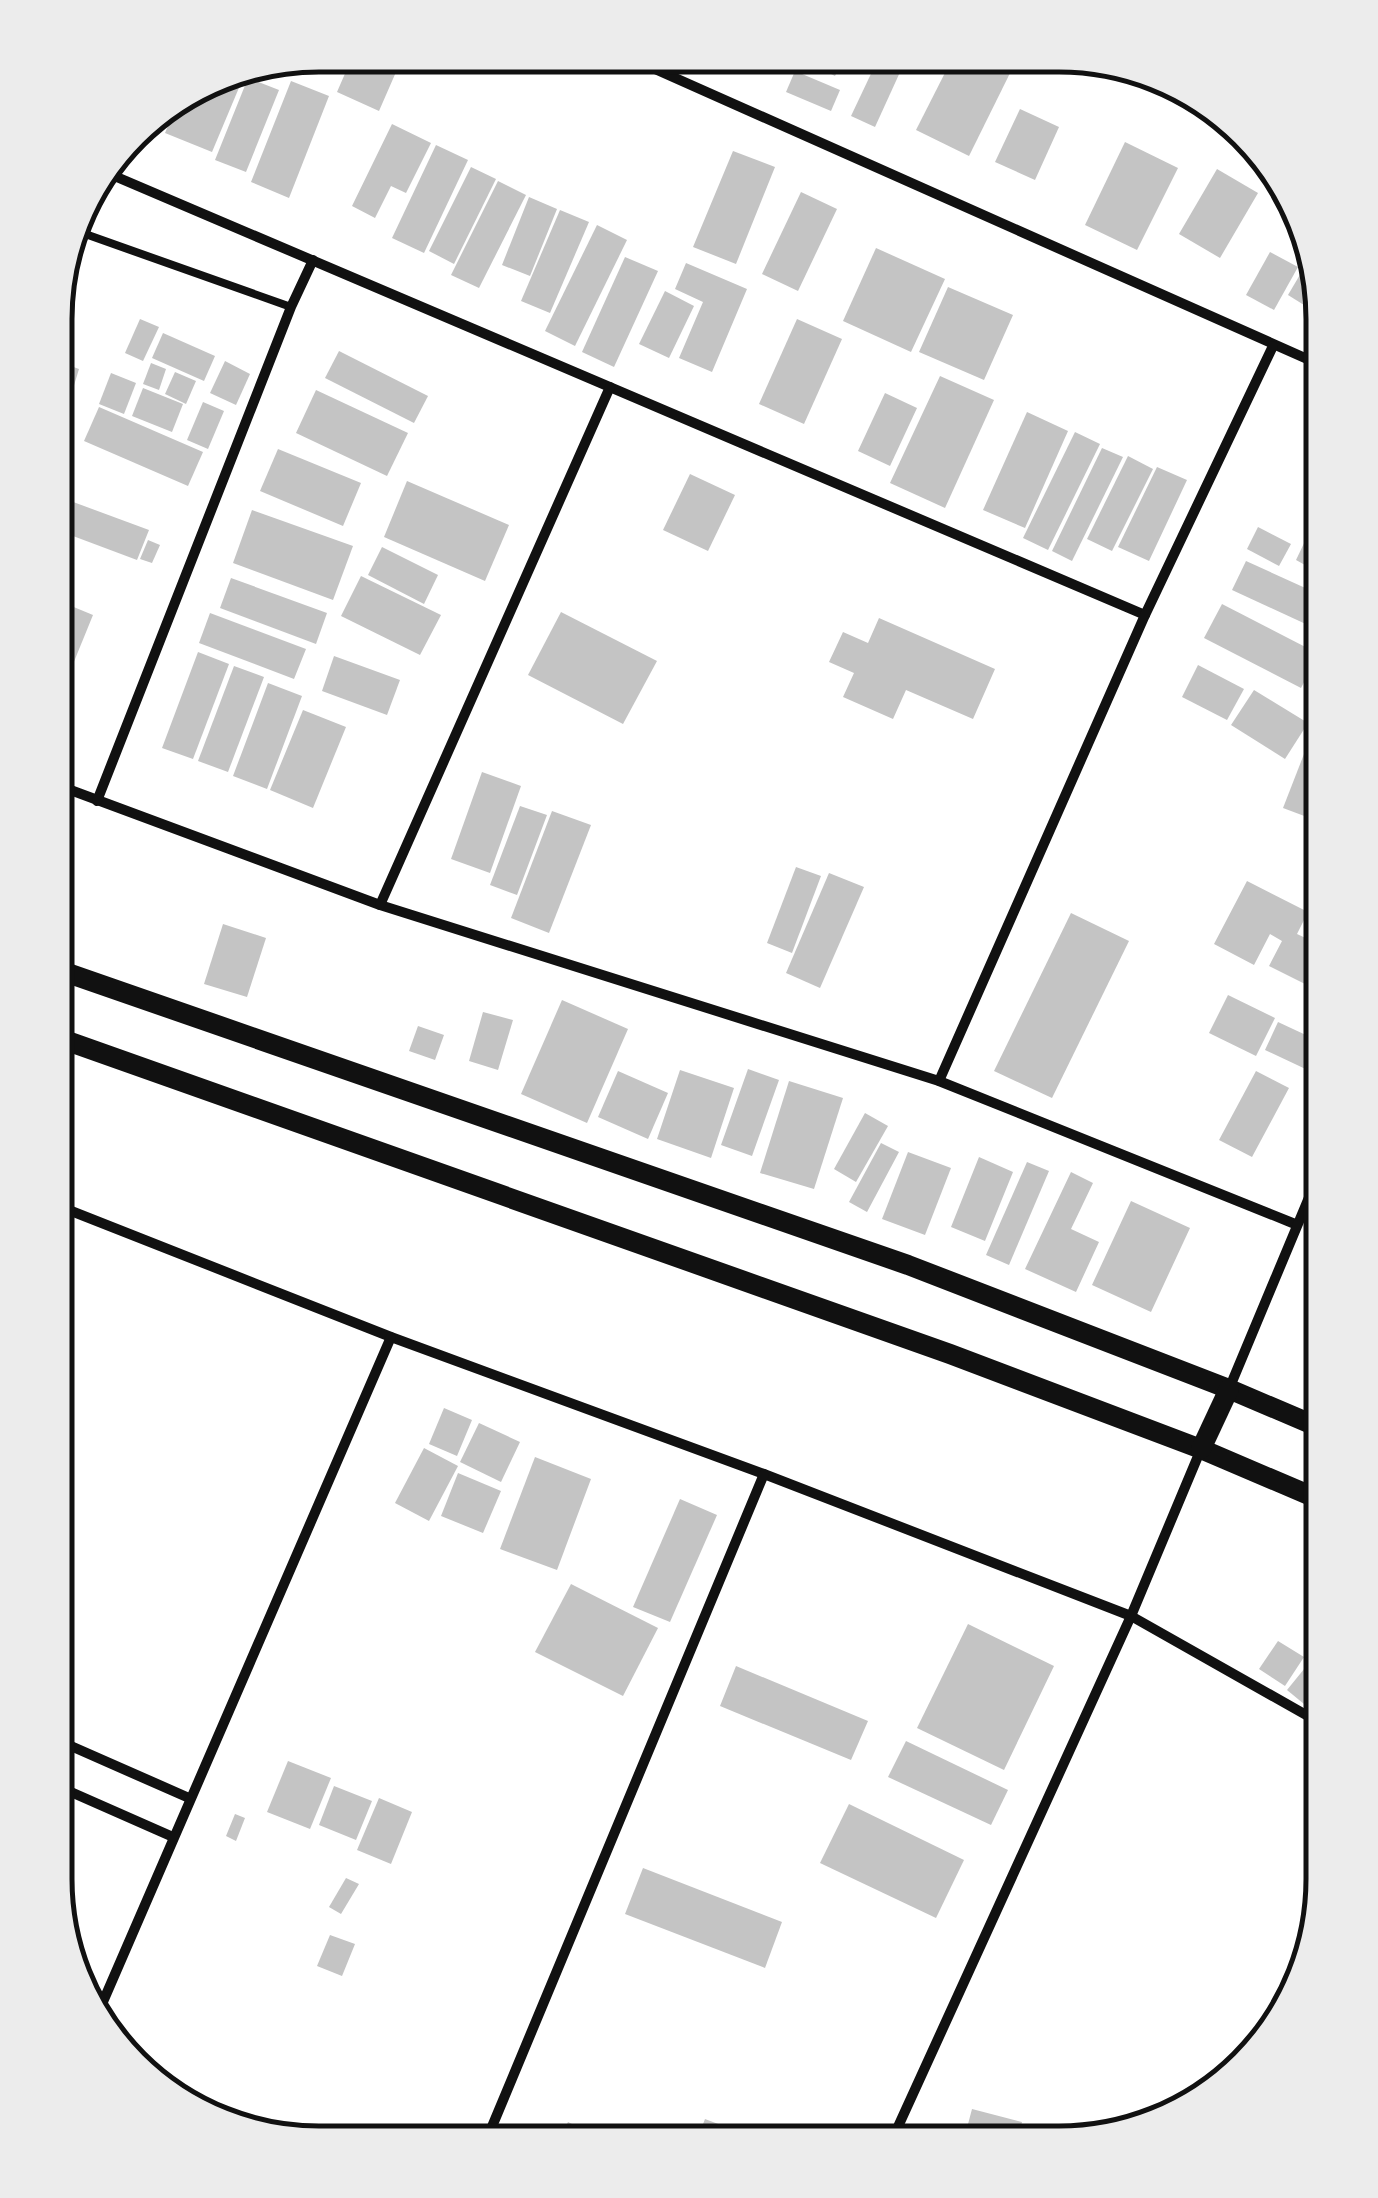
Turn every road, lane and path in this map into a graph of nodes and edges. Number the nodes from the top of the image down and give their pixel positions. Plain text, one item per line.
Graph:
1 (661, 72) edge
2 (118, 177) edge
3 (88, 235) edge
4 (312, 260) junction
5 (290, 307) junction
6 (1273, 346) junction
7 (1306, 359) edge
8 (610, 387) junction
9 (1145, 615) junction
10 (72, 791) edge
11 (96, 801) junction
12 (380, 904) junction
13 (72, 974) edge
14 (72, 1043) edge
15 (938, 1082) junction
16 (1305, 1202) edge
17 (72, 1211) edge
18 (1295, 1224) junction
19 (391, 1337) junction
20 (1229, 1389) junction
21 (1305, 1422) edge
22 (1201, 1449) junction
23 (764, 1474) junction
24 (1305, 1494) edge
25 (1131, 1616) junction
26 (1305, 1714) edge
27 (72, 1746) edge
28 (72, 1792) edge
29 (189, 1798) junction
30 (173, 1837) junction
31 (104, 1998) edge
32 (492, 2126) edge
33 (899, 2126) edge

1 - 6 street
2 - 4 street
3 - 5 lane
4 - 5 street
4 - 8 street
5 - 11 street
6 - 7 street
6 - 9 street
8 - 9 street
8 - 12 street
9 - 15 street
10 - 11 street
11 - 12 street
12 - 15 street
13 - 20 main road
14 - 22 main road
15 - 18 street
16 - 18 street
17 - 19 street
18 - 20 street
19 - 23 street
19 - 29 street
20 - 21 main road
20 - 22 main road
22 - 24 main road
22 - 25 street
23 - 25 street
23 - 32 street
25 - 26 street
25 - 33 street
27 - 29 street
28 - 30 street
29 - 30 street
30 - 31 street

